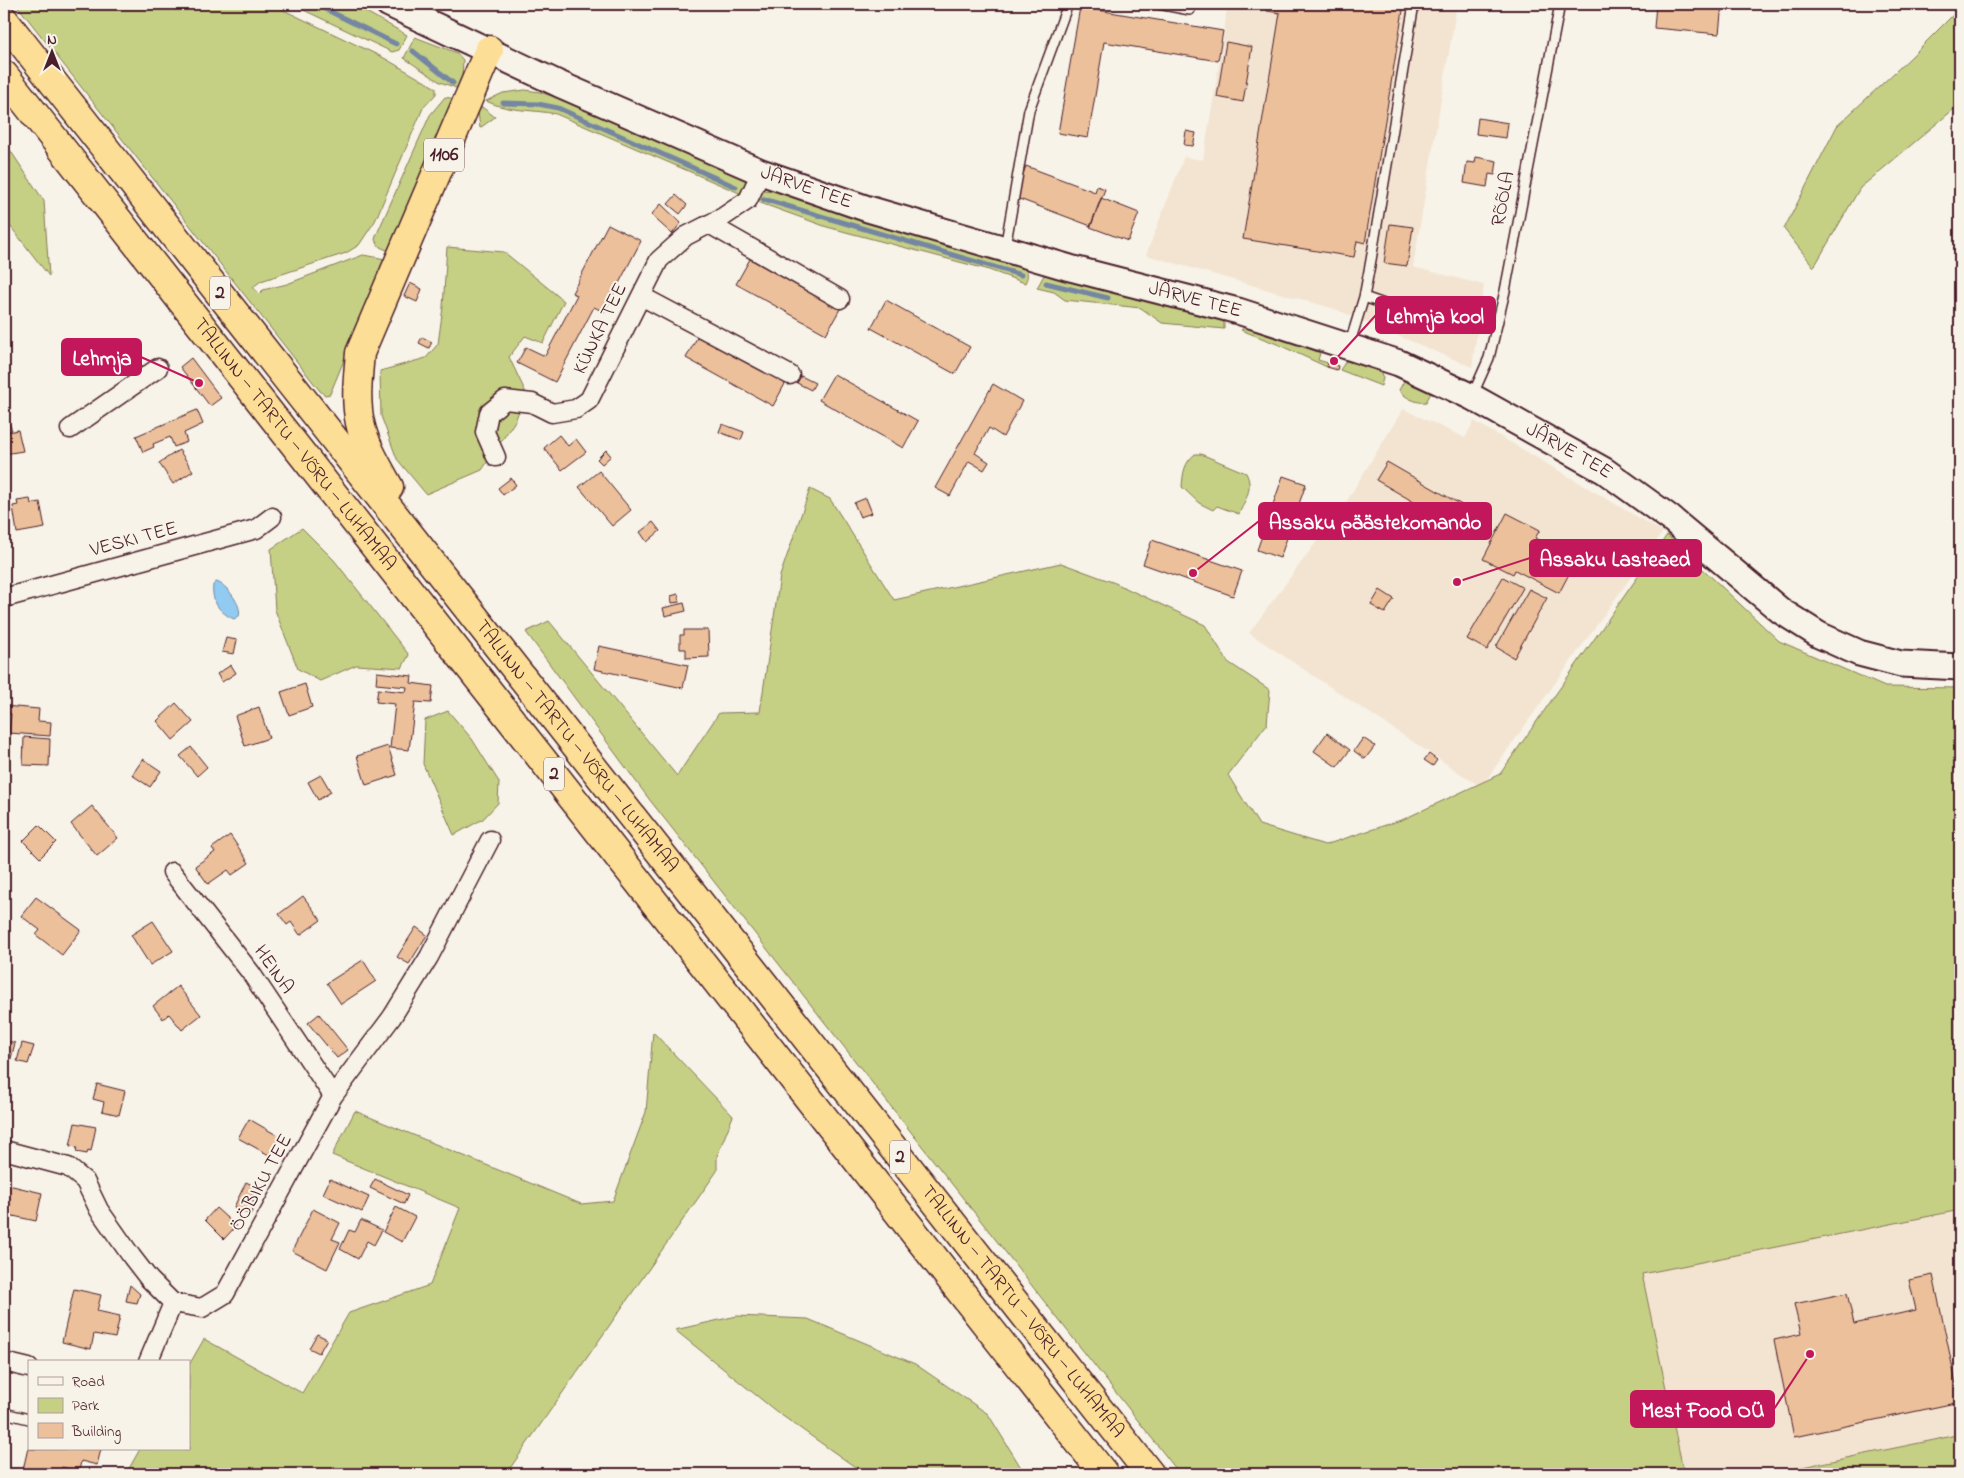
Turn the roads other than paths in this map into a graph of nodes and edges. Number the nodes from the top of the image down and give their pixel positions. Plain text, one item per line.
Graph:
1 (389, 4) edge
2 (1068, 4) edge
3 (1158, 4) edge
4 (1191, 4) edge
5 (1414, 4) edge
6 (1560, 4) edge
7 (4, 20) edge
8 (490, 50) junction
9 (4, 75) edge
10 (761, 172) junction
11 (709, 224) junction
12 (1005, 248) junction
13 (641, 296) junction
14 (1364, 297) junction
15 (840, 299) dead end
16 (1444, 325) dead end
17 (1349, 346) junction
18 (158, 368) dead end
19 (790, 375) dead end
20 (1472, 397) junction
21 (70, 429) dead end
22 (496, 457) dead end
23 (272, 518) dead end
24 (435, 567) junction
25 (4, 598) edge
26 (1960, 666) edge
27 (490, 840) dead end
28 (172, 872) dead end
29 (333, 1096) junction
30 (4, 1150) edge
31 (173, 1303) junction
32 (149, 1360) edge
33 (4, 1362) edge
34 (28, 1368) edge
35 (4, 1413) edge
36 (28, 1420) edge
37 (1104, 1474) edge
38 (1150, 1474) edge

1 - 8 street, JÄRVE TEE
2 - 12 lane
3 - 4 lane
5 - 14 lane
6 - 20 lane, RÕÕLA
7 - 24 highway, TALLINN — TARTU — VÕRU — LUHAMAA / 2
8 - 10 street, JÄRVE TEE
8 - 24 highway, 1106
9 - 37 highway, TALLINN — TARTU — VÕRU — LUHAMAA / 2
10 - 11 street, KÜNKA TEE
10 - 12 street, JÄRVE TEE
11 - 13 street, KÜNKA TEE
11 - 15 street
12 - 17 street, JÄRVE TEE
13 - 19 street
13 - 22 street, KÜNKA TEE
14 - 16 lane
14 - 17 lane
17 - 20 street, JÄRVE TEE
18 - 21 street
20 - 26 street, JÄRVE TEE
23 - 25 street, VESKI TEE
24 - 38 highway, TALLINN — TARTU — VÕRU — LUHAMAA / 2
27 - 29 street, ÖÖBIKU TEE
28 - 29 street, HEINA
29 - 31 street, ÖÖBIKU TEE
30 - 31 street
31 - 32 street
33 - 34 street
35 - 36 lane

